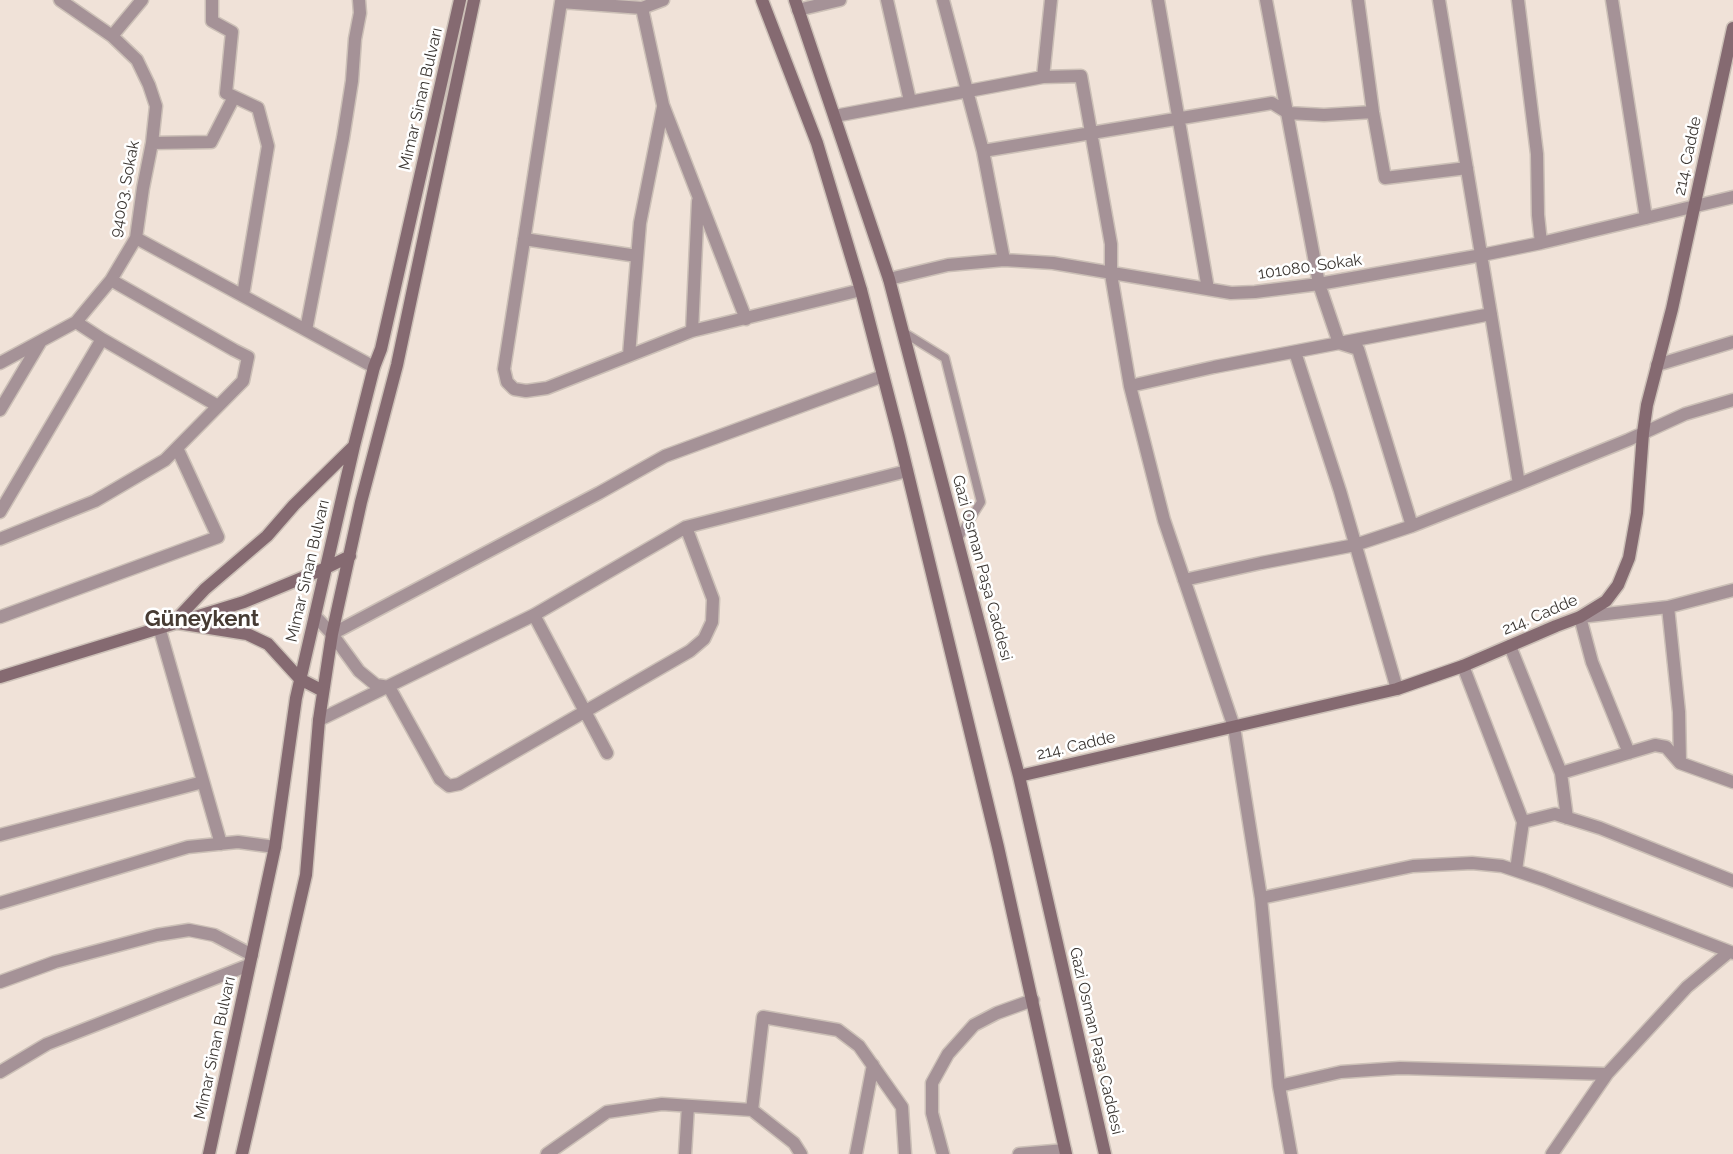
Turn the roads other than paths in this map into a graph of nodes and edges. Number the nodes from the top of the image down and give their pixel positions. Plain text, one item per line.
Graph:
1 (60, 0) edge
2 (142, 0) edge
3 (212, 0) edge
4 (359, 0) edge
5 (460, 0) edge
6 (474, 0) edge
7 (663, 0) edge
8 (762, 0) edge
9 (840, 0) edge
10 (887, 0) edge
11 (944, 0) edge
12 (1051, 0) edge
13 (1158, 0) edge
14 (1266, 0) edge
15 (1358, 0) edge
16 (1440, 0) edge
17 (1518, 0) edge
18 (1612, 0) edge
19 (561, 1) edge
20 (796, 5) edge
21 (642, 8) junction
22 (1733, 28) edge
23 (112, 36) junction
24 (1043, 77) junction
25 (967, 92) junction
26 (234, 97) junction
27 (910, 101) junction
28 (663, 105) junction
29 (1373, 112) junction
30 (1288, 113) junction
31 (835, 116) junction
32 (1179, 119) junction
33 (1090, 135) junction
34 (152, 143) junction
35 (983, 151) junction
36 (1467, 168) junction
37 (699, 195) junction
38 (1733, 197) edge
39 (1695, 205) junction
40 (1646, 218) junction
41 (136, 238) junction
42 (524, 239) junction
43 (1541, 243) junction
44 (1482, 255) junction
45 (637, 256) junction
46 (1004, 260) junction
47 (1111, 274) junction
48 (889, 279) junction
49 (111, 280) junction
50 (1319, 284) junction
51 (1208, 289) junction
52 (861, 290) junction
53 (243, 295) junction
54 (1491, 314) junction
55 (746, 319) junction
56 (76, 322) junction
57 (306, 330) junction
58 (692, 331) junction
59 (903, 332) junction
60 (102, 339) junction
61 (41, 341) junction
62 (1733, 342) edge
63 (1339, 343) junction
64 (1295, 352) junction
65 (629, 356) junction
66 (0, 363) edge
67 (1657, 365) junction
68 (374, 367) junction
69 (883, 376) junction
70 (1130, 386) junction
71 (1733, 400) edge
72 (218, 406) junction
73 (0, 410) edge
74 (1643, 432) junction
75 (354, 446) junction
76 (177, 447) junction
77 (906, 471) junction
78 (1519, 484) junction
79 (0, 512) edge
80 (1412, 526) junction
81 (686, 527) junction
82 (0, 539) edge
83 (957, 540) junction
84 (1355, 545) junction
85 (350, 556) junction
86 (326, 568) junction
87 (1184, 580) junction
88 (1733, 590) edge
89 (1668, 607) junction
90 (534, 615) junction
91 (315, 616) junction
92 (0, 617) edge
93 (1580, 617) junction
94 (174, 622) junction
95 (159, 627) junction
96 (332, 634) junction
97 (1510, 646) junction
98 (1463, 666) junction
99 (0, 677) edge
100 (300, 679) junction
101 (389, 687) junction
102 (1396, 689) junction
103 (323, 691) junction
104 (586, 711) junction
105 (319, 720) junction
106 (1234, 727) junction
107 (608, 753) dead end
108 (1629, 753) junction
109 (1680, 763) junction
110 (1561, 773) junction
111 (1019, 776) junction
112 (203, 782) junction
113 (1733, 782) edge
114 (1567, 818) junction
115 (1522, 822) junction
116 (0, 835) edge
117 (220, 844) junction
118 (275, 847) junction
119 (1516, 870) junction
120 (1733, 881) edge
121 (1261, 898) junction
122 (0, 903) edge
123 (1731, 953) edge
124 (250, 960) junction
125 (0, 982) edge
126 (1033, 1000) junction
127 (873, 1065) junction
128 (0, 1072) edge
129 (1607, 1074) junction
130 (1279, 1086) junction
131 (688, 1106) junction
132 (752, 1110) junction
133 (1065, 1152) edge
134 (209, 1154) edge
135 (242, 1154) edge
136 (547, 1154) edge
137 (685, 1154) edge
138 (801, 1154) edge
139 (856, 1154) edge
140 (905, 1154) edge
141 (943, 1154) edge
142 (1019, 1154) edge
143 (1105, 1154) edge
144 (1291, 1154) edge
145 (1552, 1154) edge

1 - 23 street, 94003. Sokak
2 - 23 street
3 - 26 street
4 - 57 street
5 - 68 main road, Mimar Sinan Bulvarı
6 - 85 main road, Mimar Sinan Bulvarı
7 - 21 street
8 - 52 main road
9 - 20 street
10 - 27 street
11 - 25 street
12 - 24 street
13 - 32 street
14 - 30 street
15 - 29 street
16 - 36 street
17 - 43 street
18 - 40 street
19 - 21 street
19 - 42 street
20 - 31 main road, Gazi Osman Paşa Caddesi
21 - 28 street
22 - 39 main road, 214. Cadde
23 - 34 street, 94003. Sokak
24 - 25 street
24 - 33 street
25 - 27 street
25 - 35 street
26 - 34 street
26 - 53 street
27 - 31 street
28 - 37 street
28 - 45 street
29 - 30 street
29 - 36 street
30 - 32 street
30 - 50 street
31 - 48 main road, Gazi Osman Paşa Caddesi
32 - 33 street
32 - 51 street
33 - 35 street
33 - 47 street
34 - 41 street, 94003. Sokak
35 - 46 street
36 - 44 street
37 - 55 street
37 - 58 street
38 - 39 street, 101080. Sokak
39 - 40 street, 101080. Sokak
39 - 67 main road, 214. Cadde
40 - 43 street, 101080. Sokak
41 - 49 street, 94003. Sokak
41 - 53 street
42 - 45 street
42 - 65 street
43 - 44 street, 101080. Sokak
44 - 50 street, 101080. Sokak
44 - 54 street
45 - 65 street
46 - 47 street, 101080. Sokak
46 - 48 street, 101080. Sokak
47 - 51 street, 101080. Sokak
47 - 70 street
48 - 59 main road, Gazi Osman Paşa Caddesi
49 - 56 street, 94003. Sokak
49 - 72 street
50 - 51 street, 101080. Sokak
50 - 63 street
52 - 55 street
52 - 69 main road
53 - 57 street
54 - 63 street
54 - 78 street
55 - 58 street
56 - 60 street
56 - 61 street, 94003. Sokak
57 - 68 street
58 - 65 street
59 - 83 main road, Gazi Osman Paşa Caddesi
59 - 83 lane
60 - 72 street
60 - 79 street
61 - 66 street, 94003. Sokak
61 - 73 street
62 - 67 street
63 - 64 street
63 - 80 street
64 - 70 street
64 - 84 street
67 - 74 main road, 214. Cadde
68 - 75 main road, Mimar Sinan Bulvarı
69 - 77 main road
69 - 96 street
70 - 87 street
71 - 74 street
72 - 76 street
74 - 78 street
74 - 93 main road, 214. Cadde
75 - 86 main road, Mimar Sinan Bulvarı
75 - 94 main road
76 - 82 street
76 - 92 street
77 - 81 street
77 - 126 main road
78 - 80 street
80 - 84 street
81 - 90 street
81 - 104 street
83 - 111 main road, Gazi Osman Paşa Caddesi
84 - 87 street
84 - 102 street
85 - 86 main road
85 - 96 main road, Mimar Sinan Bulvarı
86 - 91 main road, Mimar Sinan Bulvarı
86 - 94 main road
87 - 106 street
88 - 89 street
89 - 93 street
89 - 109 street
90 - 101 street
90 - 104 street
91 - 96 street
91 - 100 main road, Mimar Sinan Bulvarı
93 - 97 main road, 214. Cadde
93 - 108 street
94 - 95 main road
94 - 100 main road
95 - 99 main road
95 - 112 street
96 - 101 street
96 - 103 main road, Mimar Sinan Bulvarı
97 - 98 main road, 214. Cadde
97 - 110 street
98 - 102 main road, 214. Cadde
98 - 115 street
100 - 103 main road
100 - 118 main road, Mimar Sinan Bulvarı
101 - 104 street
101 - 105 street
102 - 106 main road, 214. Cadde
103 - 105 main road, Mimar Sinan Bulvarı
104 - 107 street
105 - 135 main road, Mimar Sinan Bulvarı
106 - 111 main road, 214. Cadde
106 - 121 street
108 - 109 street
108 - 110 street
109 - 113 street
110 - 114 street
111 - 143 main road, Gazi Osman Paşa Caddesi
112 - 116 street
112 - 117 street
114 - 115 street
114 - 120 street
115 - 119 street
117 - 118 street
117 - 122 street
118 - 124 main road, Mimar Sinan Bulvarı
119 - 121 street
119 - 123 street
121 - 130 street
123 - 129 street
124 - 125 street
124 - 128 street
124 - 134 main road, Mimar Sinan Bulvarı
126 - 133 main road
126 - 141 street
127 - 132 street
127 - 139 street
127 - 140 street
129 - 130 street
129 - 145 street
130 - 144 street
131 - 132 street
131 - 136 street
131 - 137 street
132 - 138 street
133 - 142 street

